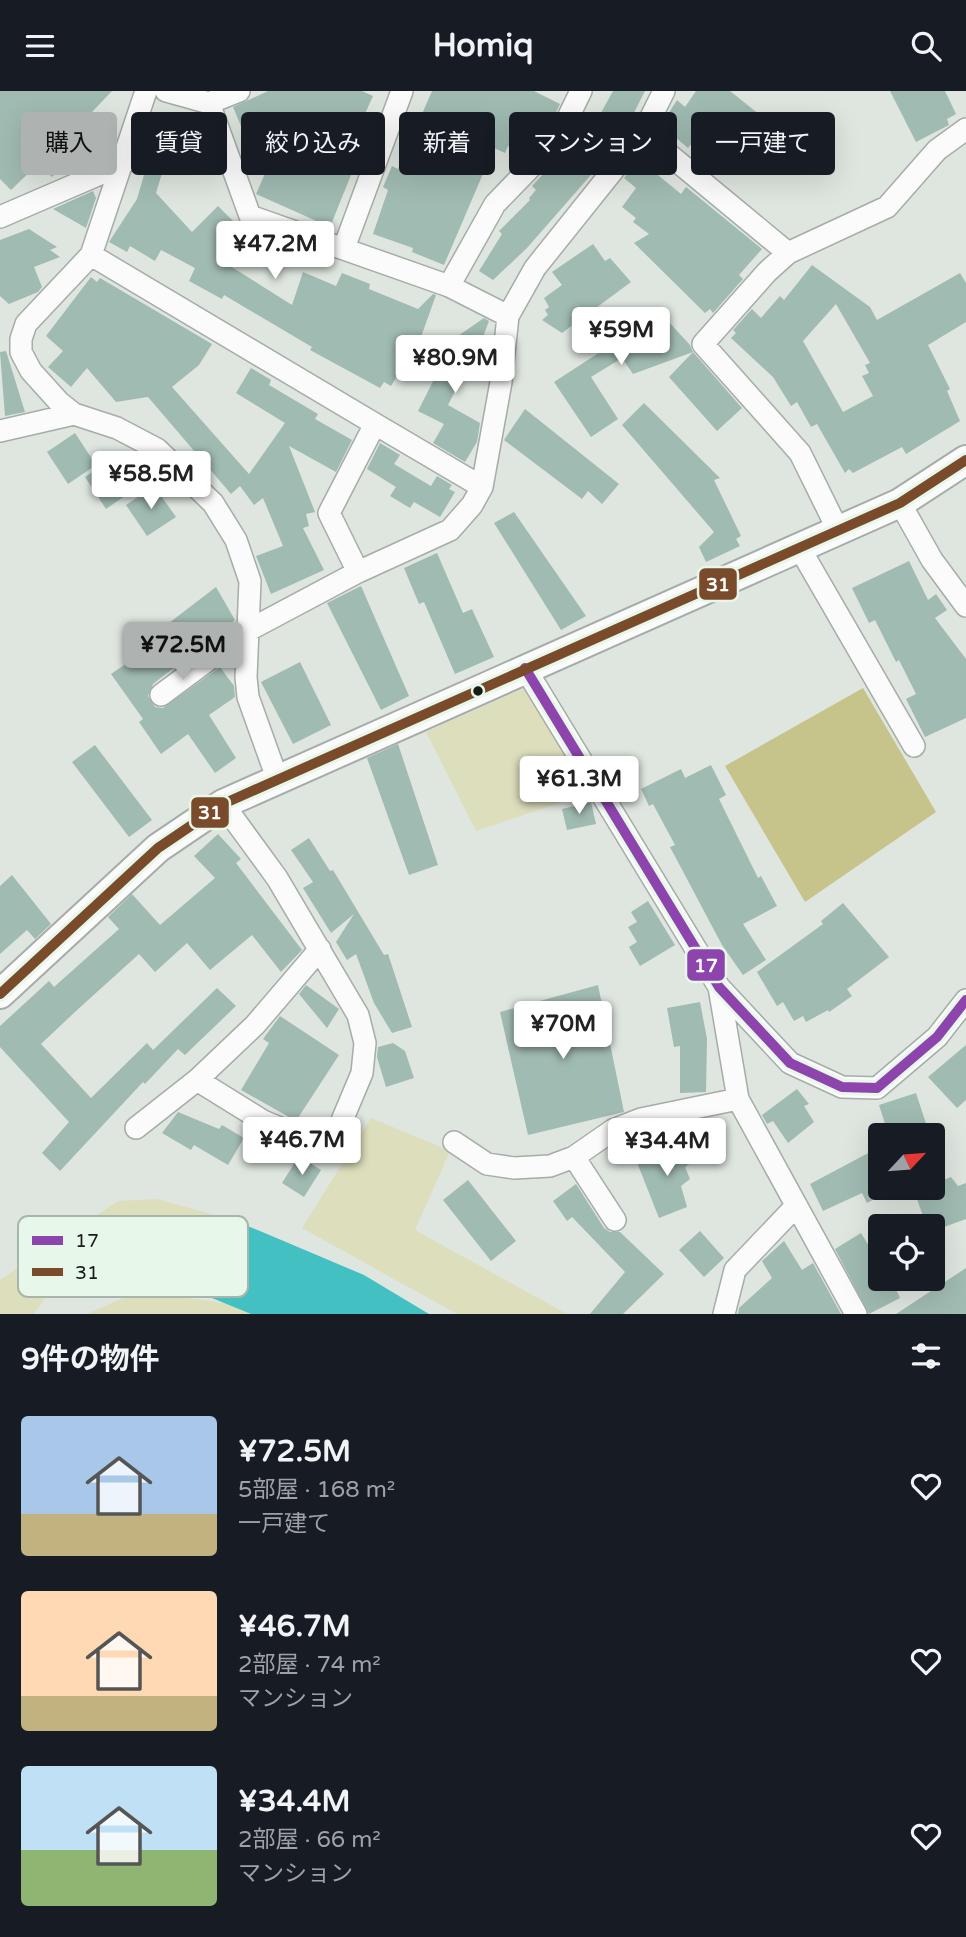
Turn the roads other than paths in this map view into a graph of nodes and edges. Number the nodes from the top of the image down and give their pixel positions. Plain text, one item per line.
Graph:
1 (146, 91) edge
2 (166, 91) edge
3 (239, 91) edge
4 (402, 91) edge
5 (581, 91) edge
6 (664, 91) edge
7 (209, 103) junction
8 (654, 112) edge
9 (966, 129) edge
10 (677, 161) edge
11 (122, 164) junction
12 (609, 175) edge
13 (0, 217) edge
14 (344, 248) junction
15 (788, 253) junction
16 (91, 255) junction
17 (449, 286) junction
18 (508, 316) junction
19 (74, 414) junction
20 (375, 424) junction
21 (0, 431) edge
22 (966, 460) edge
23 (482, 487) junction
24 (900, 503) junction
25 (838, 530) junction
26 (799, 547) junction
27 (358, 572) junction
28 (966, 606) edge
29 (247, 631) junction
30 (525, 668) junction
31 (161, 695) dead end
32 (914, 746) dead end
33 (277, 778) junction
34 (223, 804) junction
35 (320, 949) junction
36 (719, 987) junction
37 (0, 994) edge
38 (966, 1000) edge
39 (197, 1080) junction
40 (738, 1099) junction
41 (136, 1128) dead end
42 (454, 1142) dead end
43 (574, 1157) junction
44 (796, 1206) junction
45 (615, 1220) dead end
46 (724, 1314) edge
47 (856, 1314) edge

1 - 11 street
2 - 7 street
3 - 7 street
4 - 14 street
5 - 17 street
6 - 8 street
7 - 14 street
9 - 15 street
10 - 15 street
11 - 13 street
11 - 16 street
12 - 18 street
14 - 17 street
15 - 25 street
16 - 19 street
16 - 20 street
17 - 18 street
18 - 23 street
19 - 21 street
19 - 29 street
20 - 23 street
20 - 27 street
22 - 24 street
23 - 27 street
24 - 25 street
24 - 28 street
25 - 26 street
26 - 30 street
26 - 32 street
27 - 29 street
29 - 31 street
29 - 33 street
30 - 33 street
30 - 36 street
33 - 34 street
34 - 35 street
34 - 37 street
35 - 39 street
35 - 39 street
36 - 38 street
36 - 40 street
39 - 41 street
40 - 43 street
40 - 44 street
42 - 43 street
43 - 45 street
44 - 46 street
44 - 47 street

